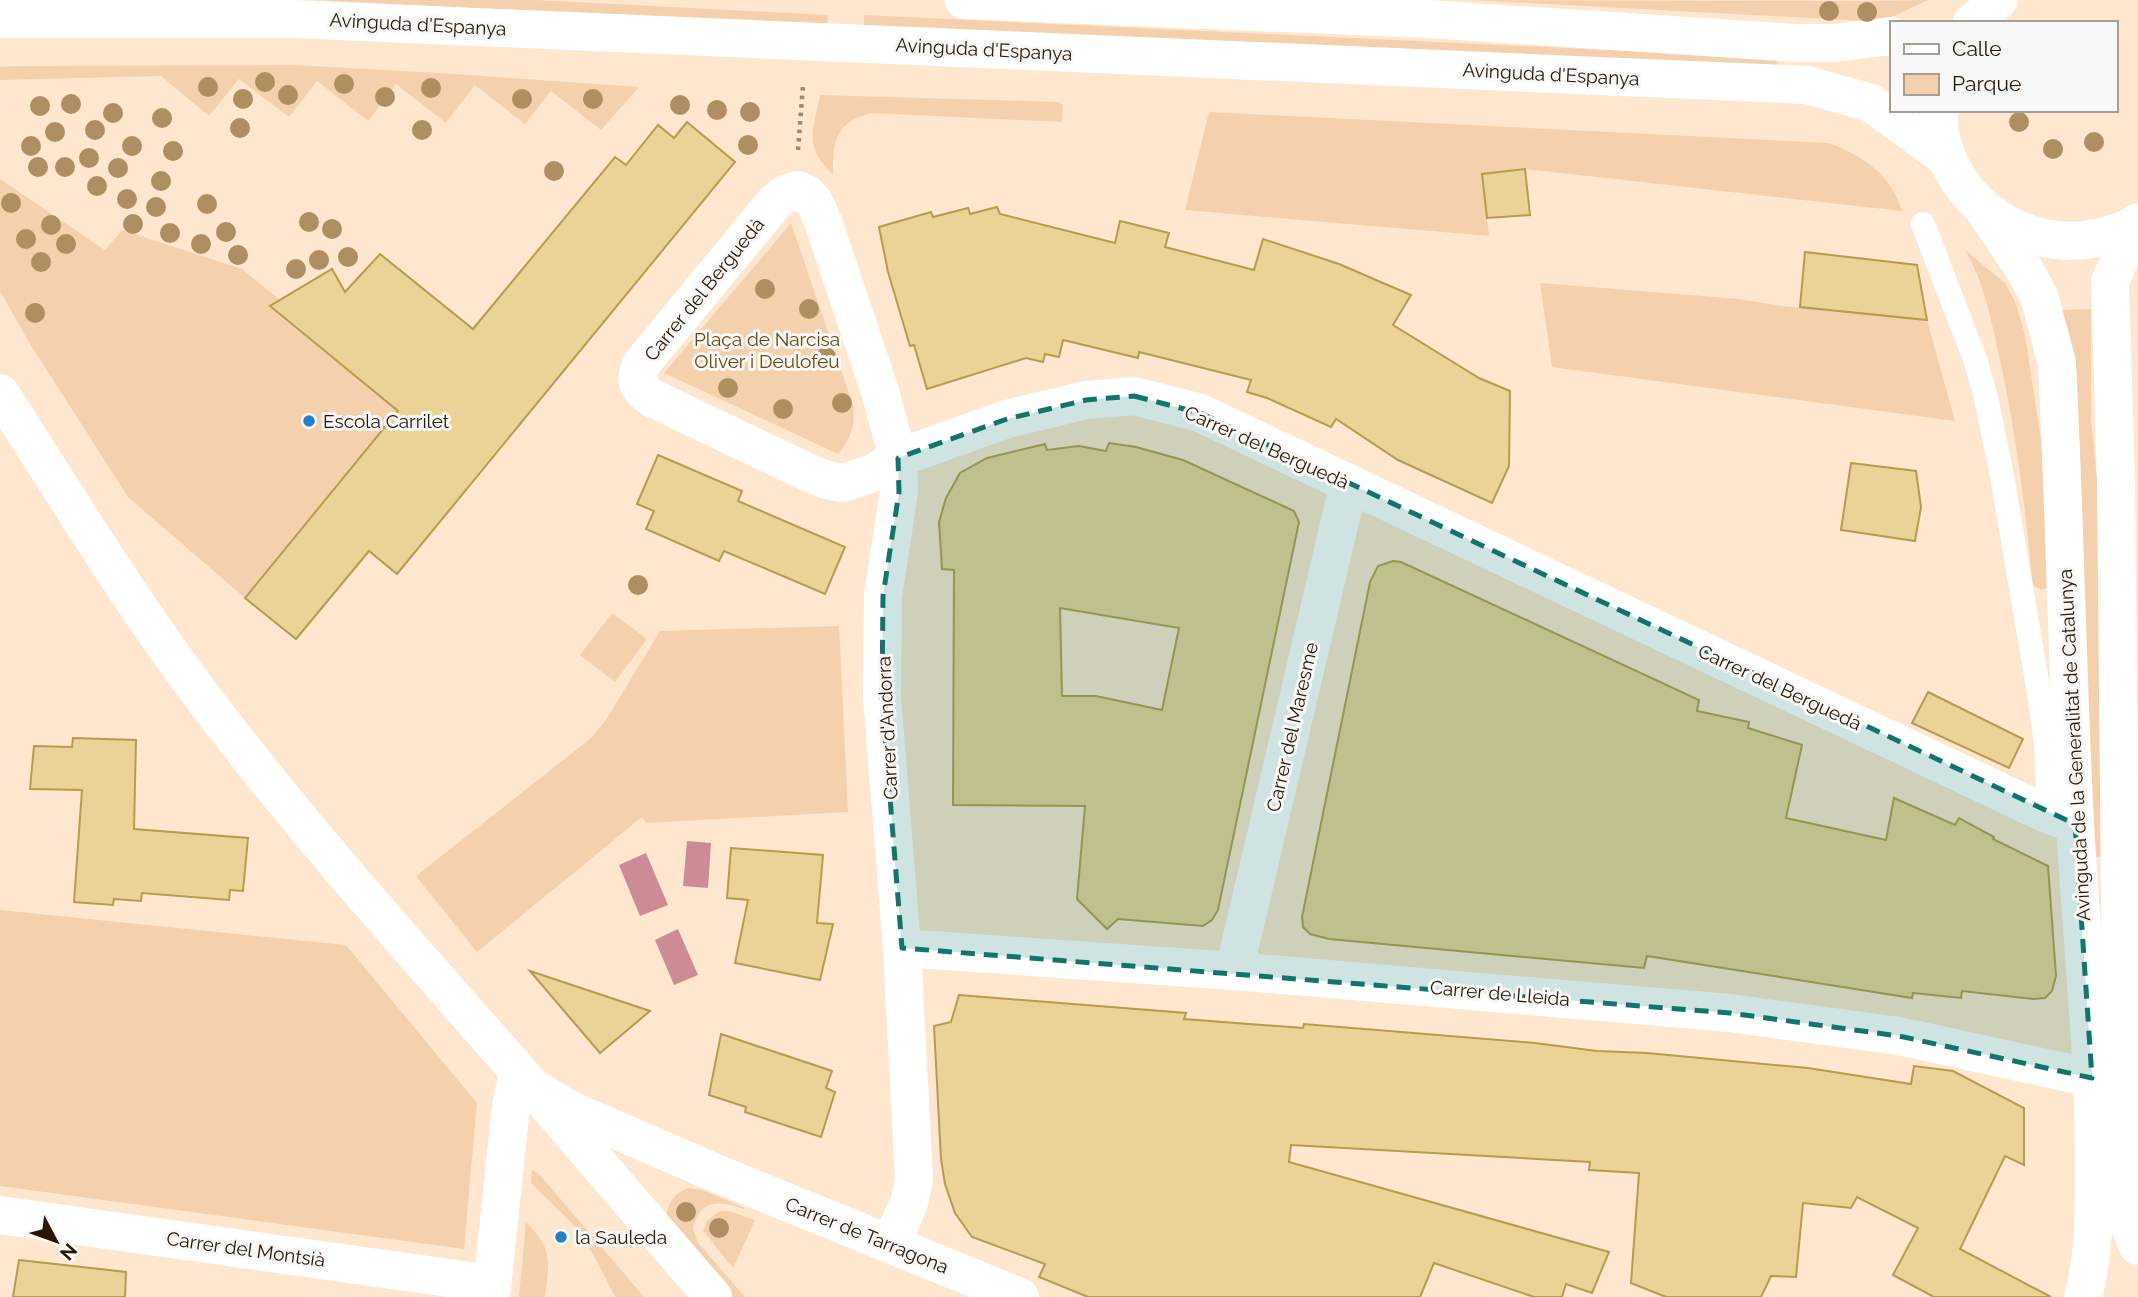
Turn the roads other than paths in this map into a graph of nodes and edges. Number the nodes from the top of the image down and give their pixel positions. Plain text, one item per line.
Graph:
1 (964, 0) edge
2 (1999, 0) edge
3 (0, 19) edge
4 (1974, 21) edge
5 (1890, 36) edge
6 (1939, 112) edge
7 (1948, 159) junction
8 (798, 190) joint
9 (1985, 211) junction
10 (2138, 222) edge
11 (1923, 224) dead end
12 (2138, 229) edge
13 (0, 393) edge
14 (898, 458) junction
15 (1349, 483) junction
16 (2062, 819) junction
17 (902, 948) junction
18 (1234, 971) junction
19 (2092, 1078) junction
20 (515, 1089) junction
21 (597, 1163) junction
22 (713, 1172) junction
23 (0, 1216) edge
24 (891, 1244) junction
25 (2138, 1246) edge
26 (492, 1290) edge
27 (713, 1297) edge
28 (1020, 1297) edge
29 (2083, 1297) edge

1 - 5 street
2 - 4 street
3 - 7 street, Avinguda d'Espanya
6 - 7 street
7 - 9 street
8 - 14 street, Carrer d'Andorra
8 - 14 street, Carrer del Berguedà
9 - 10 street
9 - 16 street, Avinguda de la Generalitat de Catalunya
11 - 16 lane
12 - 25 street, Avinguda de la Generalitat de Catalunya
13 - 20 street
14 - 15 street, Carrer del Berguedà
14 - 17 street, Carrer d'Andorra
15 - 16 street, Carrer del Berguedà
15 - 18 street, Carrer del Maresme
16 - 19 street, Avinguda de la Generalitat de Catalunya
17 - 18 street, Carrer de Lleida
17 - 24 street, Carrer d'Andorra
18 - 19 street, Carrer de Lleida
19 - 29 street, Avinguda de la Generalitat de Catalunya
20 - 21 street
20 - 22 street, Carrer de Tarragona
20 - 26 street
21 - 22 street, Carrer de Tarragona
21 - 27 street
22 - 24 street, Carrer de Tarragona
23 - 26 street, Carrer del Montsià
24 - 28 street, Carrer de Tarragona

